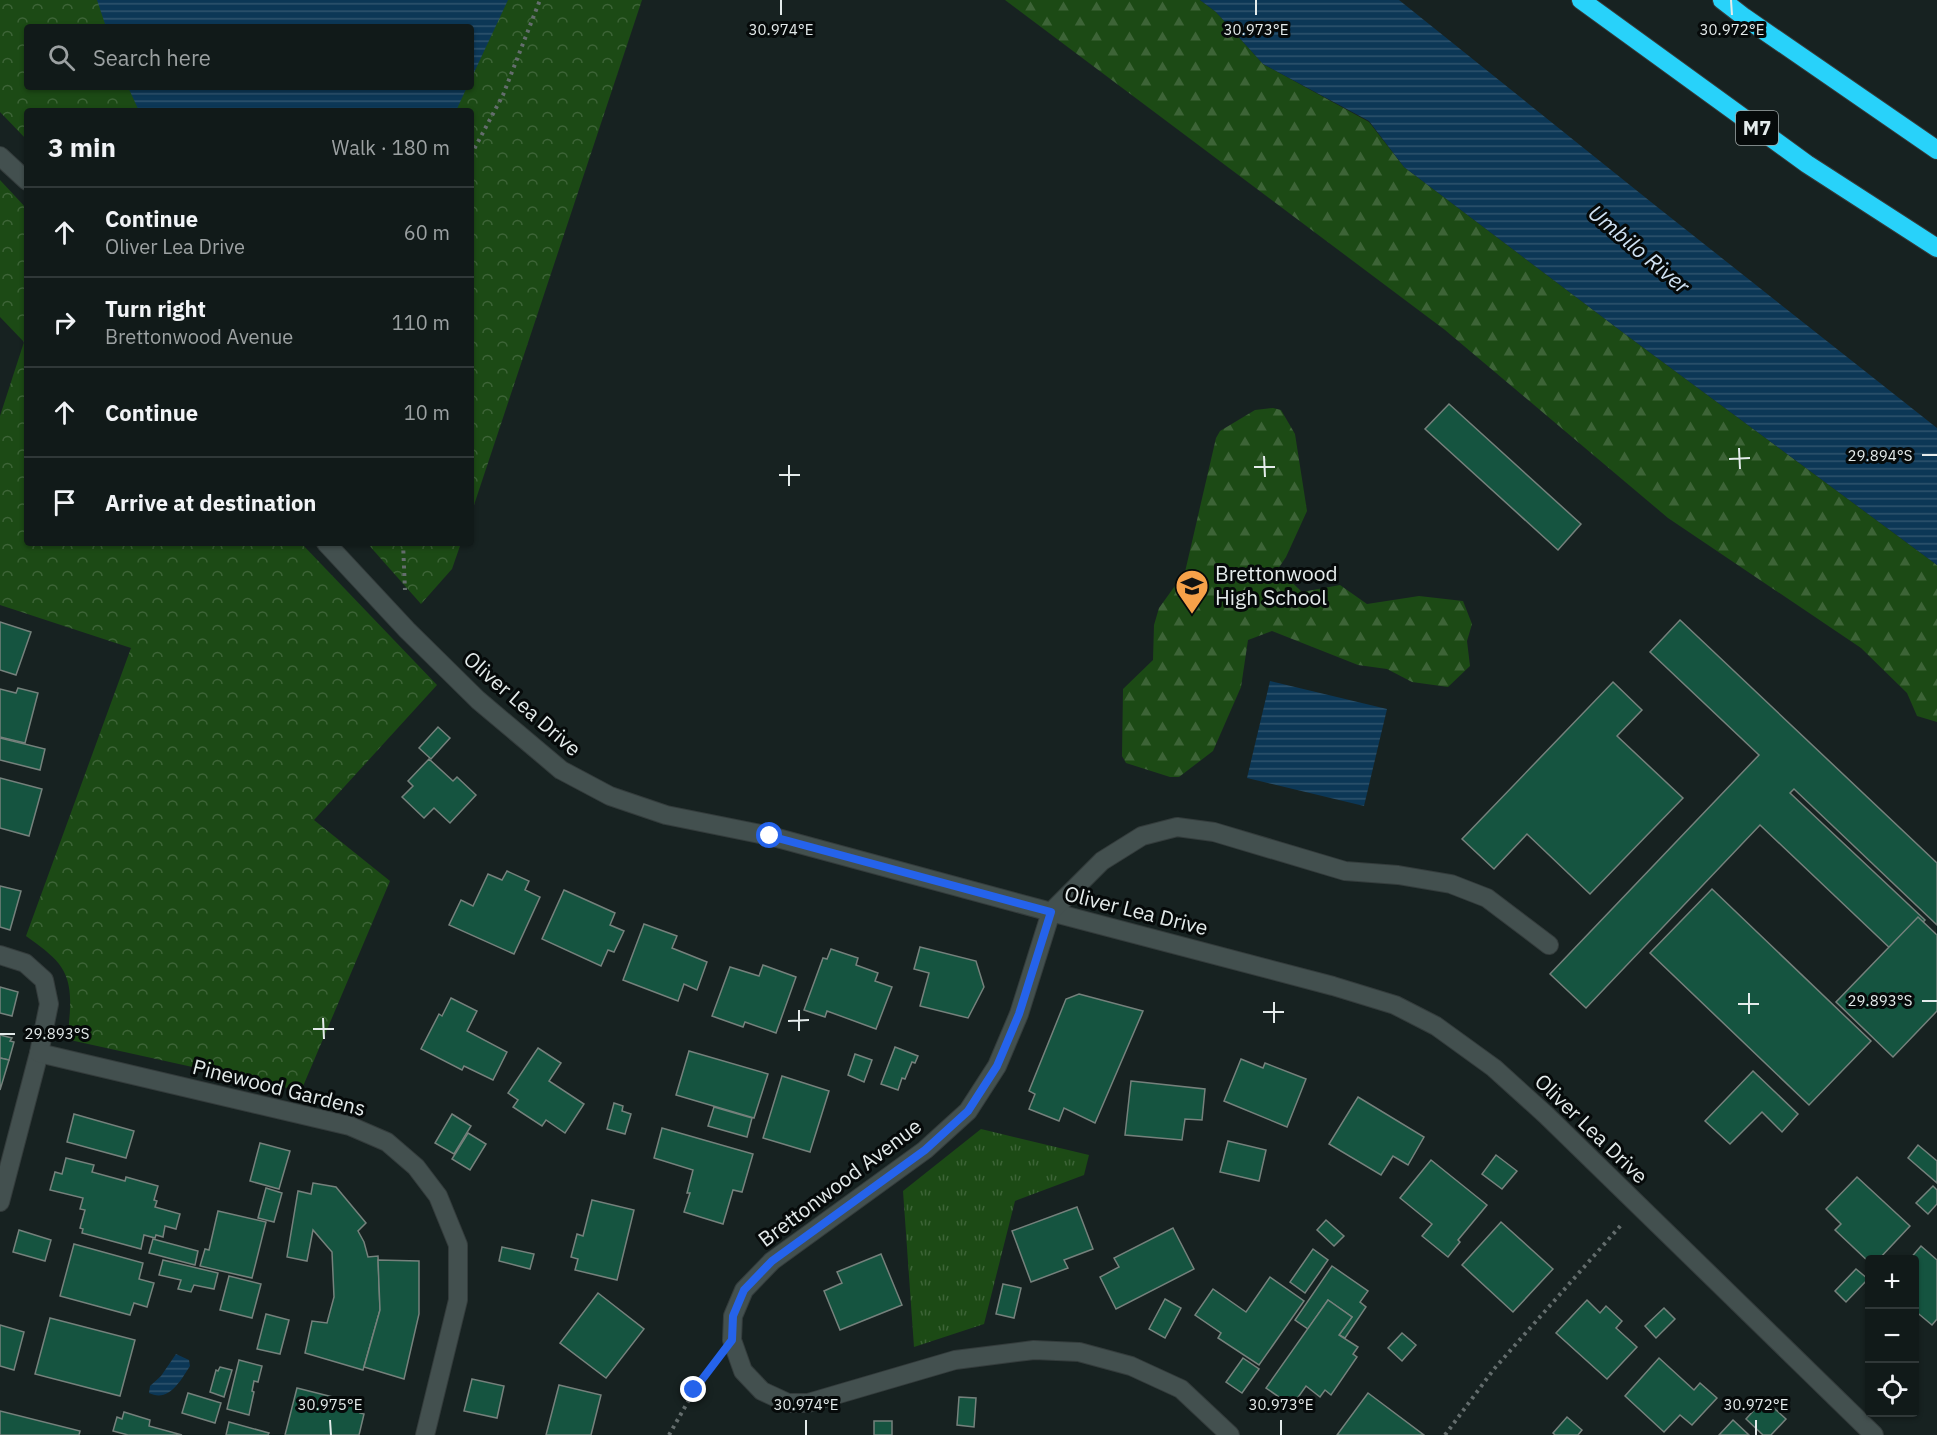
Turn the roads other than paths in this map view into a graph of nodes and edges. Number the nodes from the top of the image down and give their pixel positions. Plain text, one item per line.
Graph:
1 (1581, 0) edge
2 (1722, 0) edge
3 (1937, 150) edge
4 (0, 156) edge
5 (24, 178) edge
6 (1937, 248) edge
7 (329, 546) edge
8 (1051, 912) junction
9 (1549, 945) dead end
10 (0, 955) edge
11 (39, 1053) junction
12 (0, 1202) edge
13 (425, 1435) edge
14 (1230, 1435) edge
15 (1874, 1435) edge

1 - 6 highway, M7
2 - 3 highway
4 - 5 street
7 - 8 street, Oliver Lea Drive
8 - 9 street
8 - 14 street, Brettonwood Avenue
8 - 15 street, Oliver Lea Drive
10 - 11 street
11 - 12 street
11 - 13 street, Pinewood Gardens

